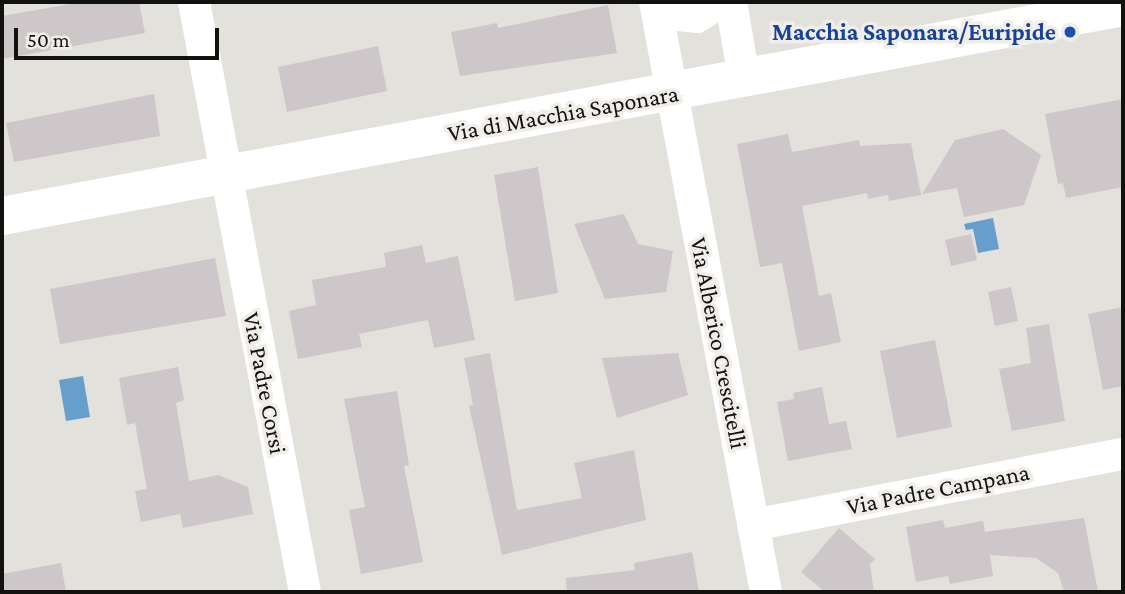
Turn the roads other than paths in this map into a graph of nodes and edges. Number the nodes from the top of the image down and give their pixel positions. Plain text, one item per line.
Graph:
1 (194, 2) edge
2 (656, 2) edge
3 (720, 2) edge
4 (731, 2) edge
5 (1123, 7) edge
6 (744, 79) junction
7 (673, 94) junction
8 (226, 174) junction
9 (2, 216) edge
10 (1123, 454) edge
11 (753, 525) junction
12 (304, 592) edge
13 (766, 592) edge

1 - 8 street, Via Padre Corsi
2 - 3 street
2 - 7 street, Via Alberico Crescitelli
4 - 6 street
5 - 6 street, Via di Macchia Saponara
6 - 7 street, Via di Macchia Saponara
7 - 8 street, Via di Macchia Saponara
7 - 11 street, Via Alberico Crescitelli
8 - 9 street, Via di Macchia Saponara
8 - 12 street, Via Padre Corsi
10 - 11 street, Via Padre Campana
11 - 13 street, Via Alberico Crescitelli

